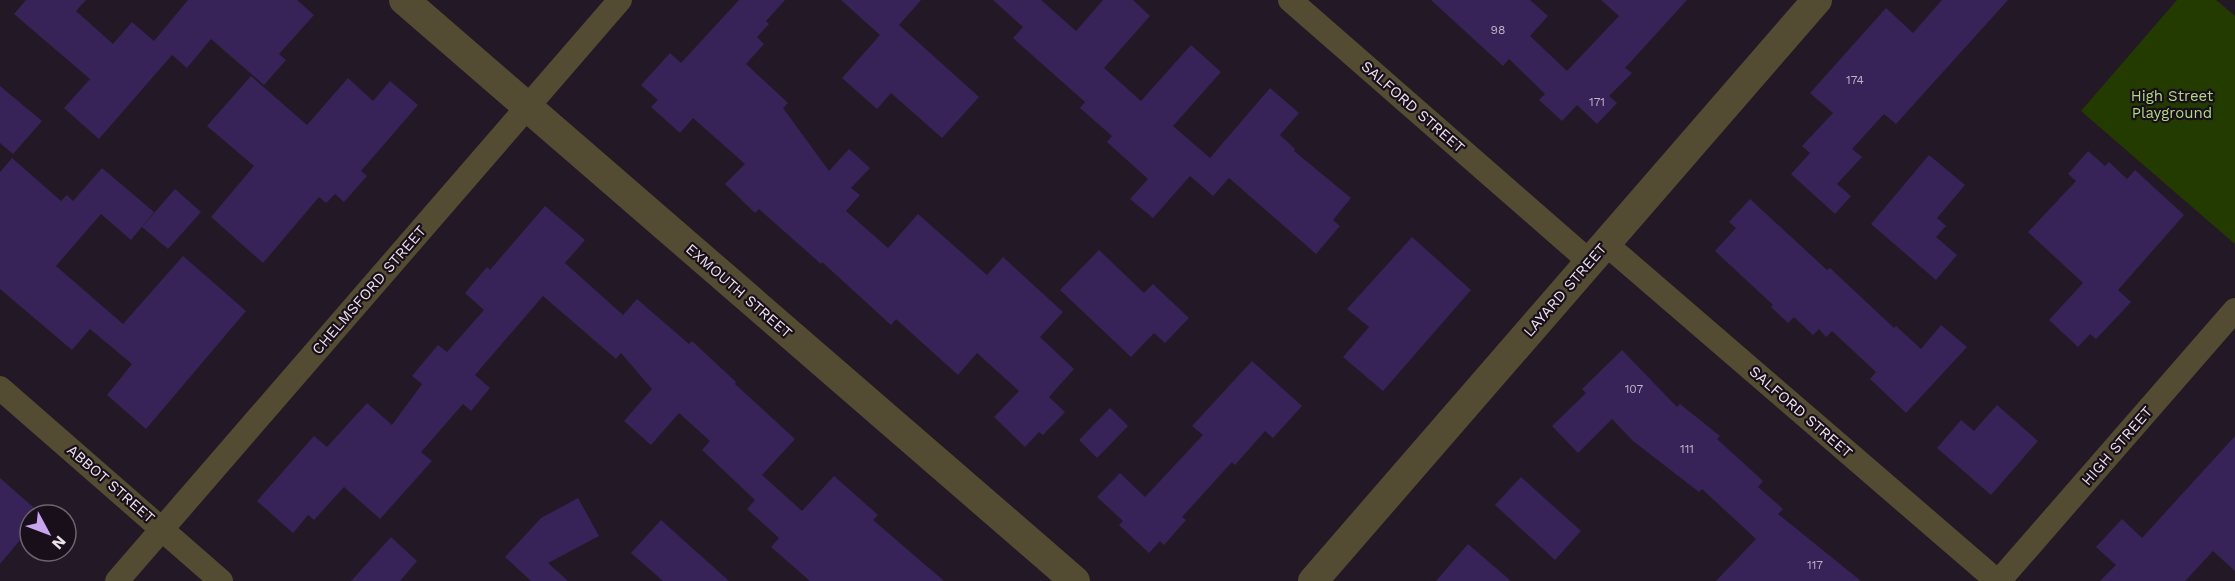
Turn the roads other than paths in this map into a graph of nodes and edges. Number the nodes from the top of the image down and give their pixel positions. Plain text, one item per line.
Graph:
1 (404, 0) edge
2 (620, 0) edge
3 (1290, 0) edge
4 (1817, 0) edge
5 (527, 107) junction
6 (1598, 253) junction
7 (2235, 310) edge
8 (0, 388) edge
9 (162, 528) junction
10 (1324, 577) edge
11 (117, 581) edge
12 (221, 581) edge
13 (1076, 581) edge
14 (1998, 581) edge

1 - 5 street, EXMOUTH STREET
2 - 5 street, CHELMSFORD STREET
3 - 6 street, SALFORD STREET
4 - 6 street, LAYARD STREET
5 - 9 street, CHELMSFORD STREET
5 - 13 street, EXMOUTH STREET
6 - 10 street, LAYARD STREET
6 - 14 street, SALFORD STREET
7 - 14 street, HIGH STREET
8 - 9 street, ABBOT STREET
9 - 11 street, CHELMSFORD STREET
9 - 12 street, ABBOT STREET

